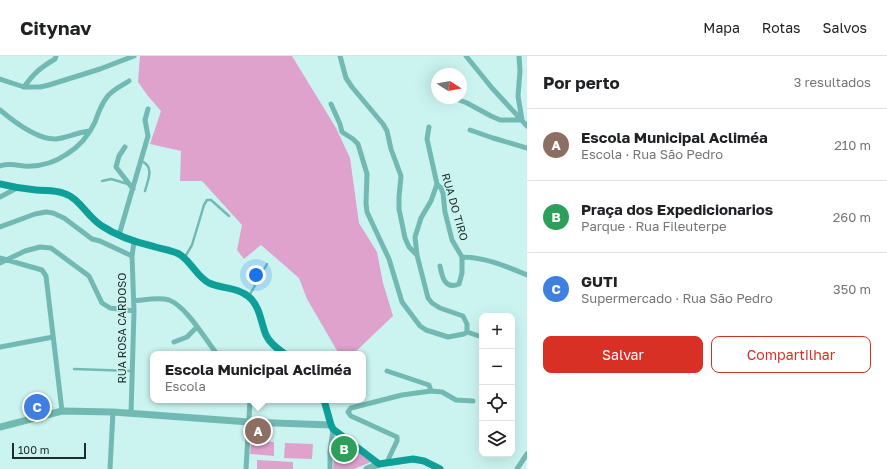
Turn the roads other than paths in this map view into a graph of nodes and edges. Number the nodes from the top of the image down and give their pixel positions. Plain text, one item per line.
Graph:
1 (56, 56) edge
2 (134, 56) edge
3 (340, 56) edge
4 (466, 56) edge
5 (519, 56) edge
6 (0, 79) edge
7 (129, 81) dead end
8 (24, 87) junction
9 (467, 103) edge
10 (331, 104) dead end
11 (148, 109) dead end
12 (0, 110) edge
13 (522, 120) junction
14 (527, 126) edge
15 (430, 127) dead end
16 (470, 130) dead end
17 (90, 131) junction
18 (125, 146) dead end
19 (527, 148) edge
20 (141, 161) junction
21 (0, 166) edge
22 (102, 181) dead end
23 (0, 184) edge
24 (437, 184) junction
25 (131, 187) junction
26 (17, 188) junction
27 (145, 191) dead end
28 (0, 197) edge
29 (229, 216) dead end
30 (0, 227) edge
31 (119, 235) junction
32 (134, 242) junction
33 (132, 256) junction
34 (417, 256) junction
35 (462, 257) junction
36 (0, 258) edge
37 (185, 258) junction
38 (7, 260) junction
39 (0, 263) edge
40 (267, 264) dead end
41 (440, 266) dead end
42 (527, 275) edge
43 (248, 296) junction
44 (134, 301) junction
45 (134, 311) junction
46 (197, 327) junction
47 (467, 332) junction
48 (479, 336) edge
49 (53, 337) junction
50 (174, 342) dead end
51 (0, 347) edge
52 (215, 351) edge
53 (282, 351) edge
54 (74, 369) dead end
55 (387, 370) dead end
56 (133, 371) junction
57 (431, 390) junction
58 (474, 401) dead end
59 (250, 403) edge
60 (325, 403) edge
61 (62, 411) junction
62 (113, 412) junction
63 (131, 414) junction
64 (249, 422) junction
65 (0, 427) edge
66 (332, 427) junction
67 (527, 454) edge
68 (387, 462) junction
69 (379, 464) junction
70 (110, 469) edge
71 (246, 469) edge
72 (330, 469) edge
73 (366, 469) edge
74 (440, 469) edge
75 (517, 469) edge

1 - 8 street
2 - 8 street
3 - 34 street
4 - 13 street
5 - 13 street
6 - 8 street
7 - 17 street
9 - 13 street
10 - 47 street
11 - 20 street
12 - 17 street
13 - 14 street
15 - 24 street, RUA DO TIRO
16 - 19 street
17 - 21 street
18 - 25 street
20 - 25 street
20 - 27 lane
22 - 25 lane
23 - 26 main road
24 - 34 street
24 - 35 street, RUA DO TIRO
25 - 31 street
26 - 28 street
26 - 31 main road
29 - 37 lane
30 - 33 street
31 - 32 main road
32 - 33 street, RUA ROSA CARDOSO
32 - 37 main road
33 - 44 street, RUA ROSA CARDOSO
34 - 47 street
35 - 41 street, RUA DO TIRO
35 - 42 street
36 - 38 street
37 - 43 main road
38 - 39 street
38 - 45 street
38 - 49 street
40 - 43 lane
43 - 53 main road
44 - 45 street, RUA ROSA CARDOSO
44 - 46 street
45 - 56 street, RUA ROSA CARDOSO
46 - 50 street
46 - 52 street
47 - 48 street
49 - 51 street
49 - 61 street
54 - 56 lane
55 - 57 street
56 - 63 street, RUA ROSA CARDOSO
57 - 58 street
57 - 68 street
59 - 64 street
60 - 66 main road
61 - 62 street
61 - 65 street
62 - 63 street
62 - 70 street
63 - 64 street
64 - 66 street
64 - 71 street
66 - 69 main road
66 - 72 street
67 - 75 street
68 - 69 main road
68 - 74 main road
69 - 73 street

